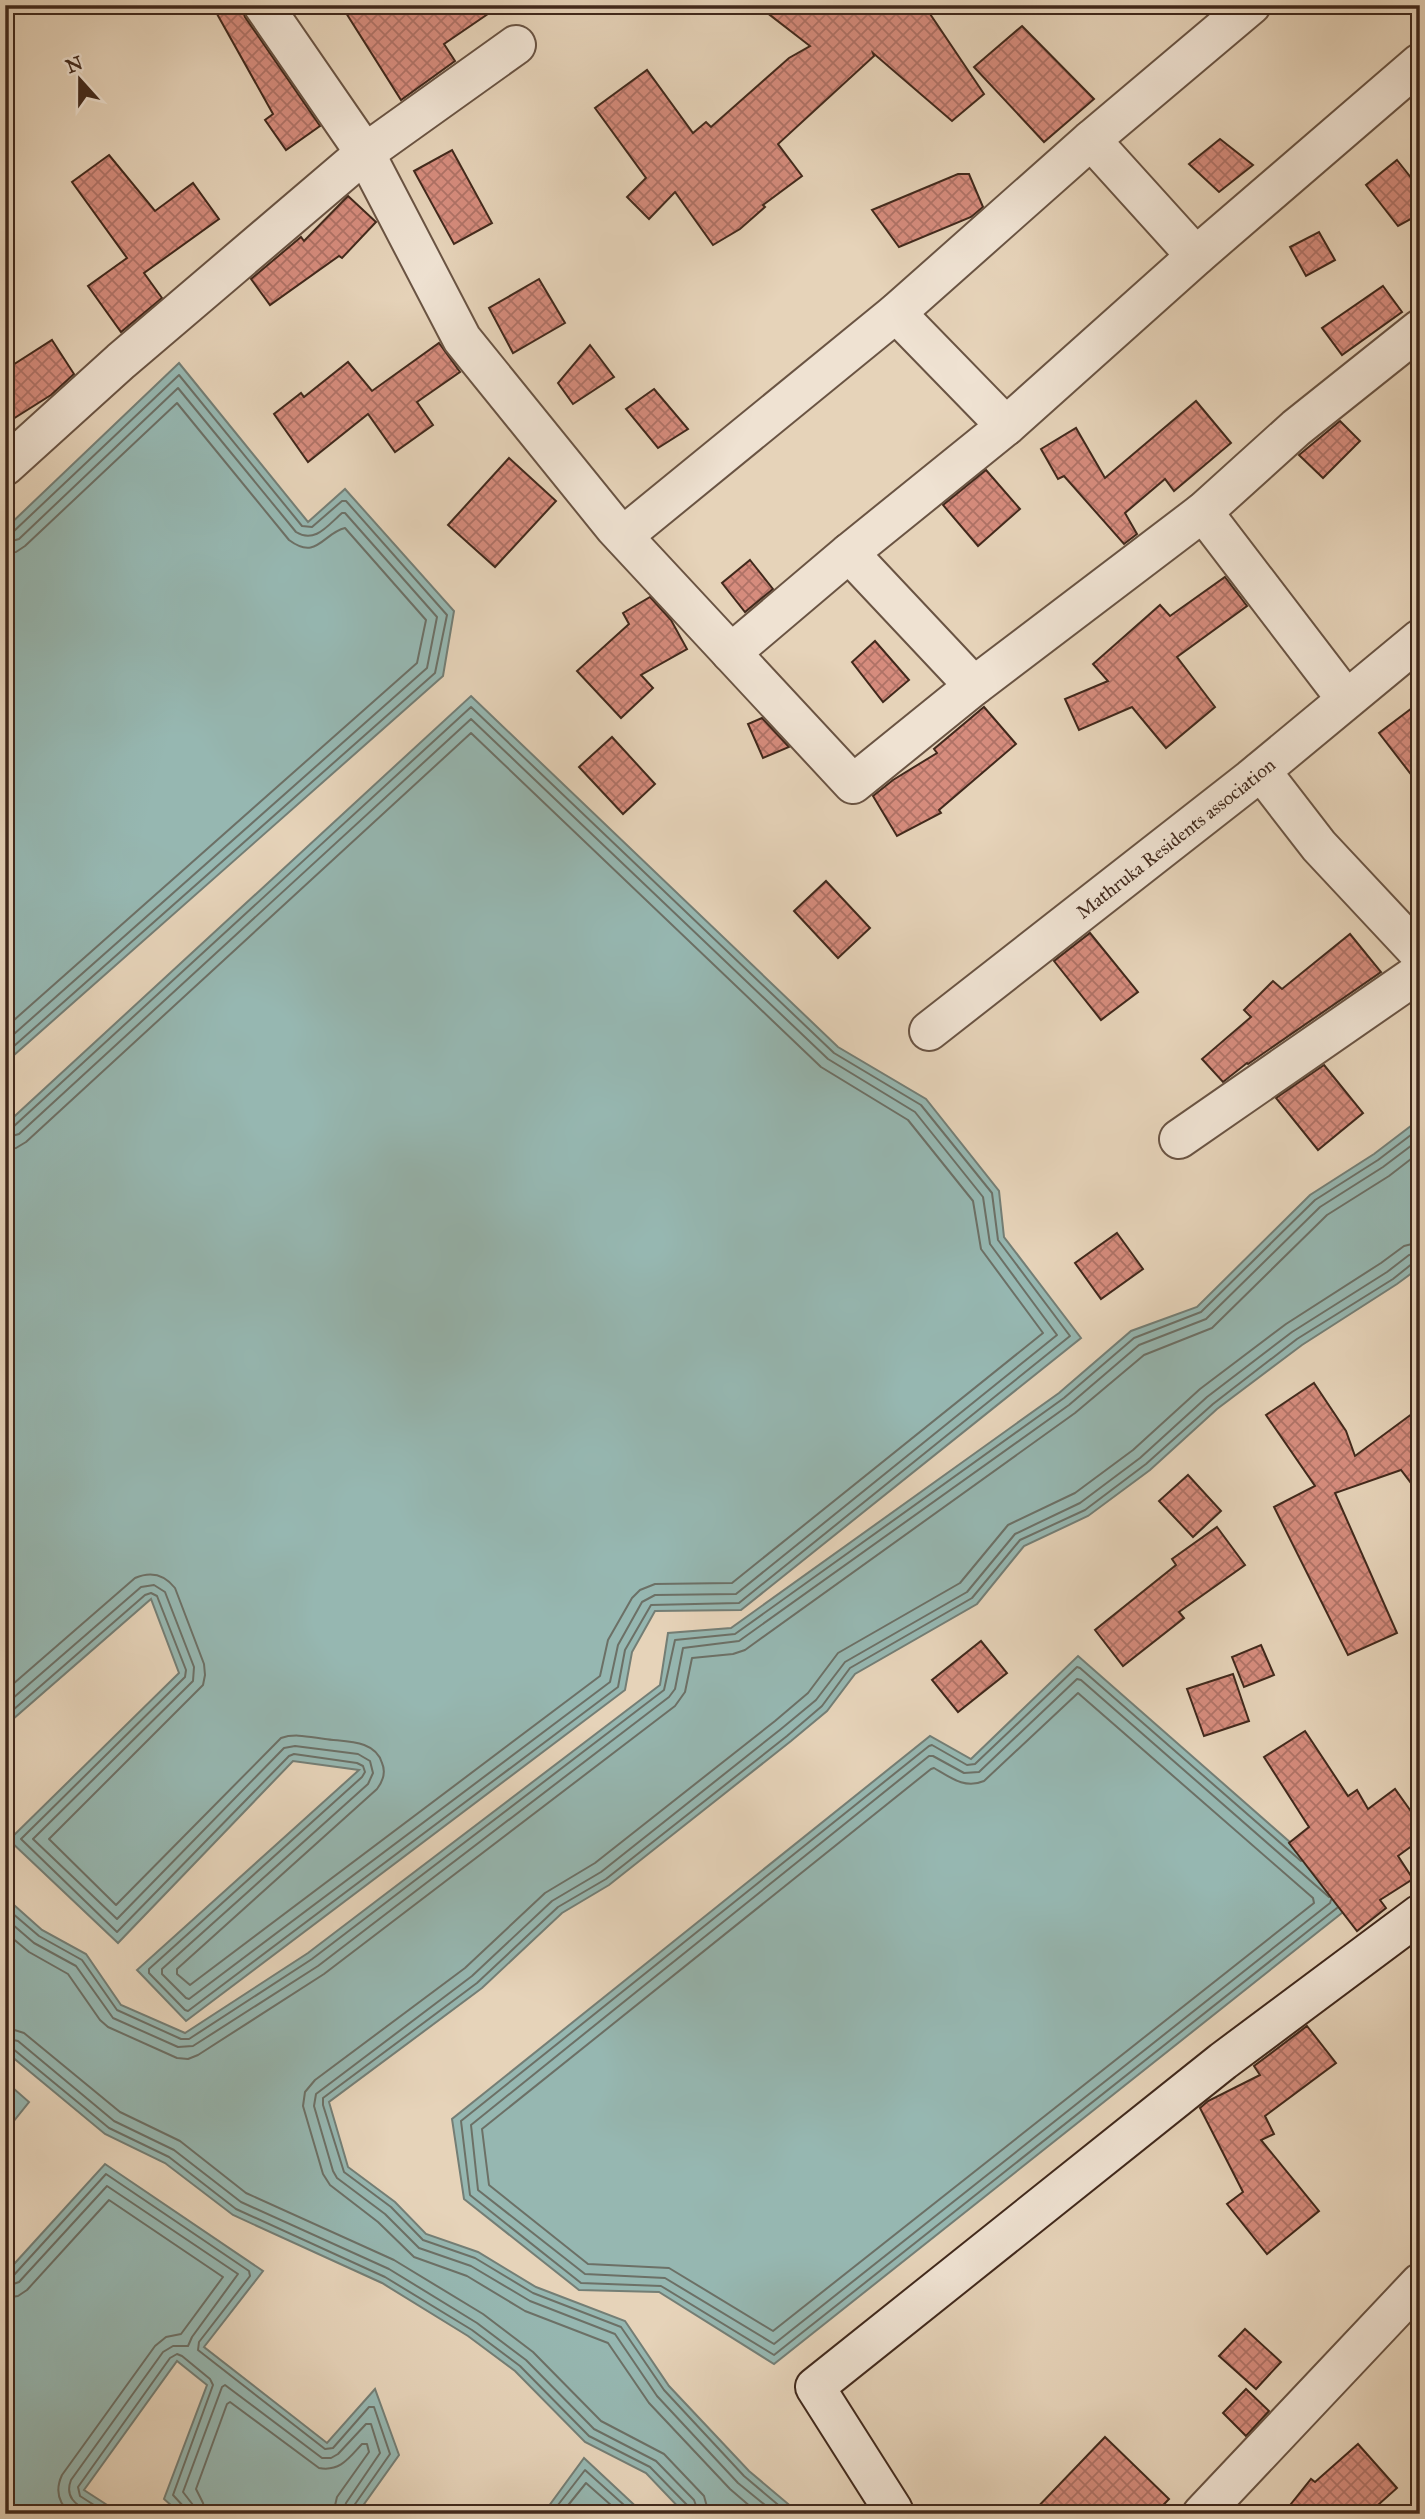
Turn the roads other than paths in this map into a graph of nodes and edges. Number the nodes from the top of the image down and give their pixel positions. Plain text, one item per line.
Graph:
1 (263, 5) edge
2 (1251, 5) edge
3 (516, 45) dead end
4 (1420, 63) edge
5 (1091, 140) junction
6 (365, 153) junction
7 (1196, 256) junction
8 (896, 313) junction
9 (1420, 329) edge
10 (1006, 426) junction
11 (5, 466) edge
12 (1203, 512) junction
13 (623, 537) junction
14 (849, 553) junction
15 (1420, 639) edge
16 (731, 653) junction
17 (974, 686) junction
18 (1346, 699) junction
19 (1261, 771) junction
20 (1420, 954) edge
21 (1420, 972) edge
22 (929, 1031) dead end
23 (1179, 1139) dead end
24 (1420, 1914) edge
25 (1420, 2283) edge
26 (894, 2512) edge
27 (1202, 2514) edge

1 - 6 street
2 - 5 street
3 - 6 street
4 - 7 street
5 - 7 street
5 - 8 street
6 - 11 street
6 - 13 street
7 - 10 street
8 - 10 street
8 - 13 street
9 - 12 street
10 - 14 street
12 - 17 street
12 - 18 street
13 - 16 street
14 - 16 street
14 - 17 street
15 - 18 street, Mathruka Residents association
16 - 17 street
18 - 19 street, Mathruka Residents association
19 - 20 street
19 - 22 street, Mathruka Residents association
21 - 23 street
24 - 26 street
25 - 27 street

